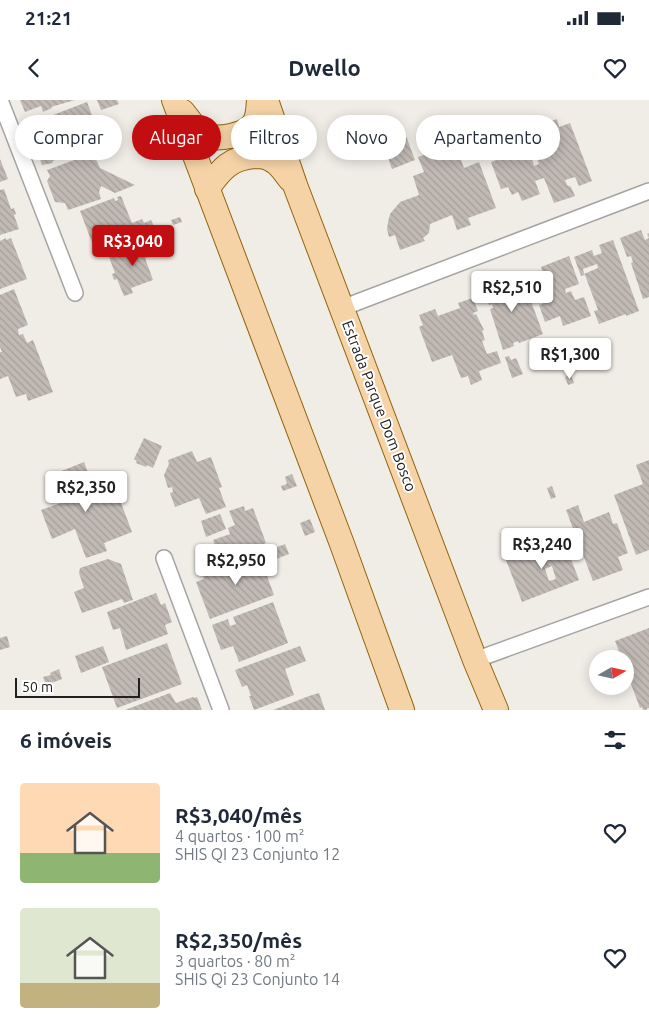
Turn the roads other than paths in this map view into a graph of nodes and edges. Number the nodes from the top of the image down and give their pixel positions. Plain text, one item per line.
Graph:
1 (0, 100) edge
2 (174, 100) edge
3 (259, 100) edge
4 (266, 100) edge
5 (295, 184) junction
6 (207, 189) junction
7 (649, 191) edge
8 (74, 293) dead end
9 (342, 308) junction
10 (164, 558) dead end
11 (649, 597) edge
12 (475, 660) junction
13 (221, 710) edge
14 (402, 710) edge
15 (496, 710) edge

1 - 8 street
2 - 3 main road
2 - 6 main road
4 - 5 main road, Estrada Parque Dom Bosco
5 - 6 main road
5 - 9 main road, Estrada Parque Dom Bosco
6 - 14 main road
7 - 9 street
9 - 12 main road, Estrada Parque Dom Bosco
10 - 13 street
11 - 12 street
12 - 15 main road, Estrada Parque Dom Bosco

